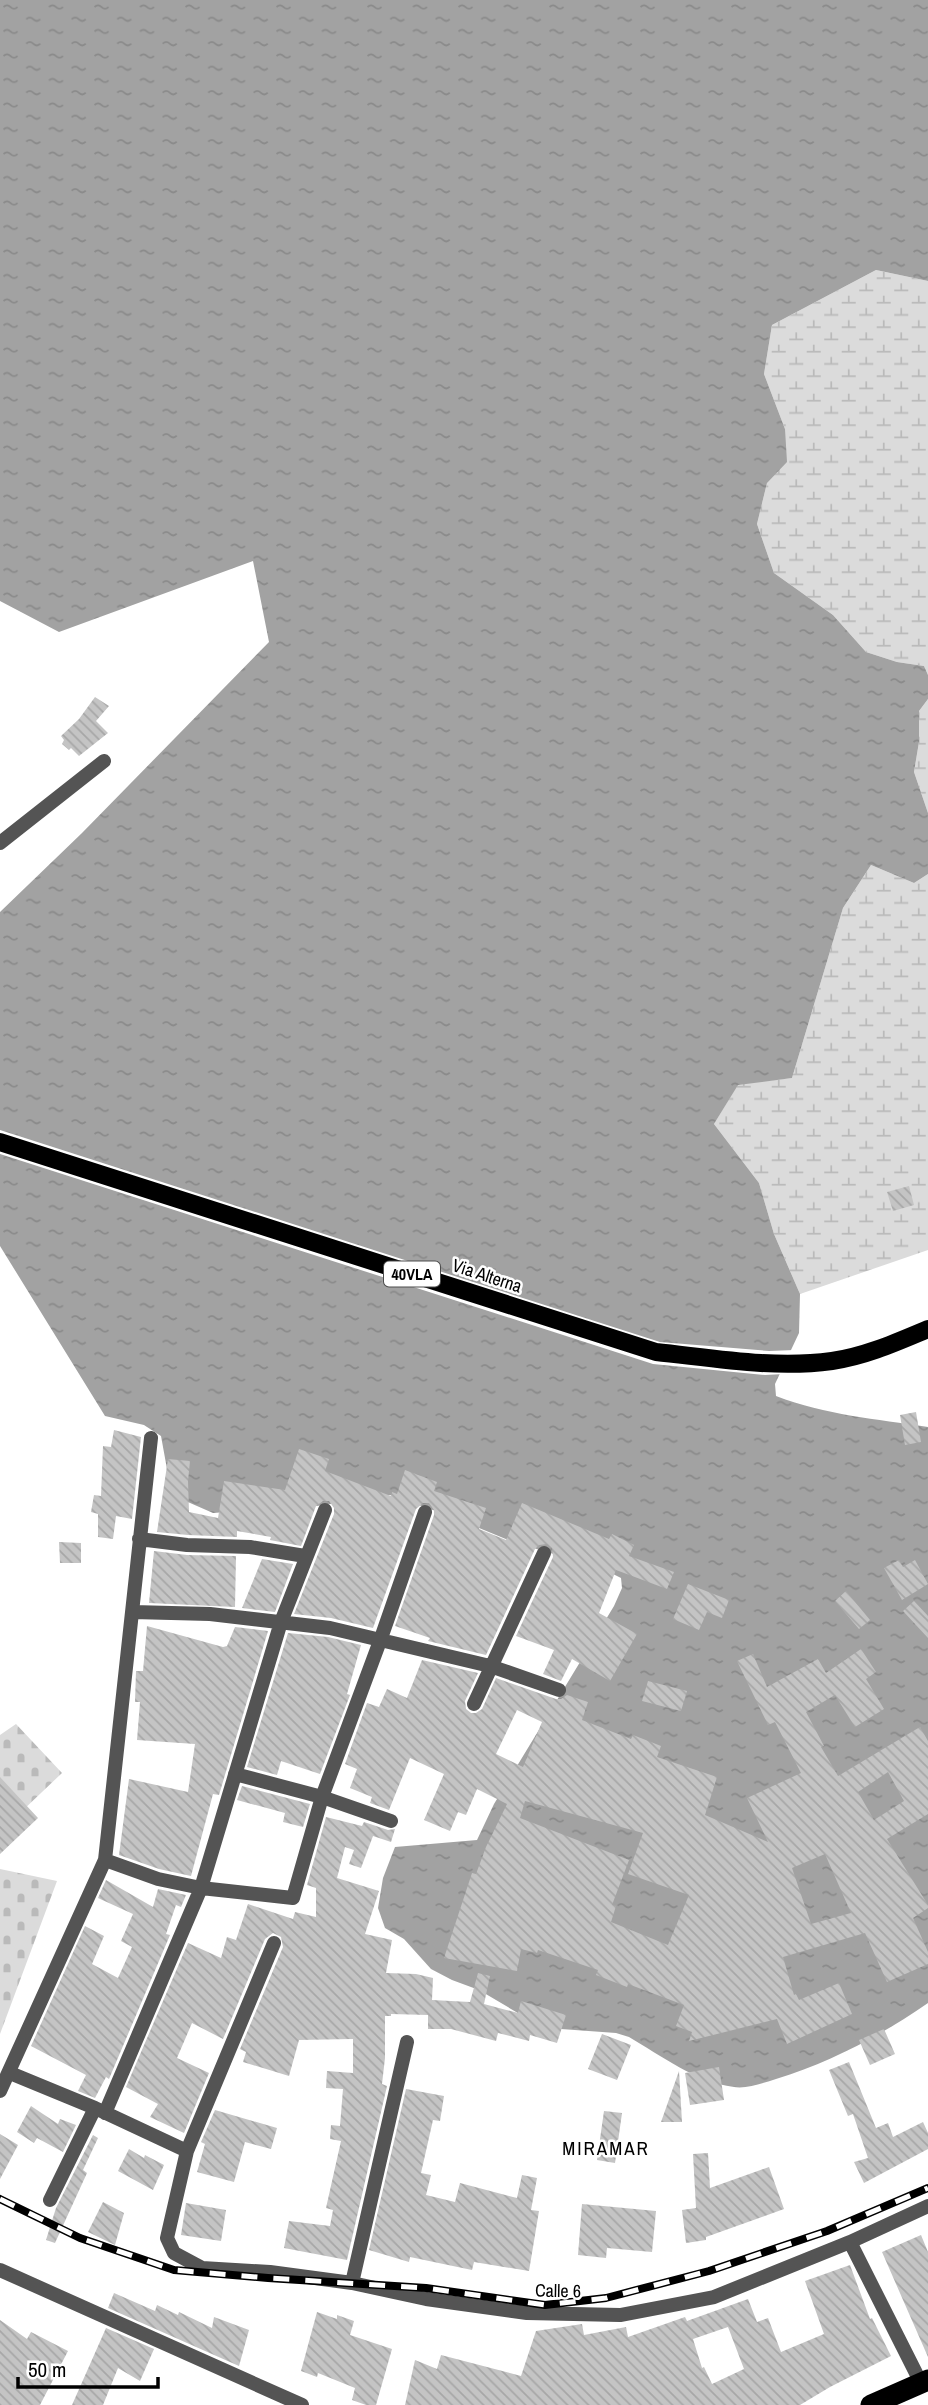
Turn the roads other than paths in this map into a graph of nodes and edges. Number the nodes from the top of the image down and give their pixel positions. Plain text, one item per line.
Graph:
1 (104, 761) dead end
2 (0, 843) edge
3 (0, 1142) edge
4 (928, 1329) edge
5 (151, 1437) dead end
6 (325, 1510) dead end
7 (425, 1512) dead end
8 (139, 1539) junction
9 (544, 1553) dead end
10 (305, 1556) junction
11 (132, 1612) junction
12 (281, 1622) junction
13 (380, 1641) junction
14 (490, 1666) junction
15 (559, 1690) dead end
16 (474, 1704) dead end
17 (235, 1774) junction
18 (322, 1797) junction
19 (391, 1821) dead end
20 (105, 1860) junction
21 (201, 1888) junction
22 (274, 1943) dead end
23 (407, 2042) dead end
24 (10, 2073) junction
25 (0, 2091) edge
26 (100, 2110) junction
27 (187, 2151) junction
28 (50, 2200) dead end
29 (928, 2206) edge
30 (850, 2242) junction
31 (0, 2270) edge
32 (352, 2283) junction
33 (924, 2382) edge
34 (302, 2405) edge
35 (871, 2405) edge

1 - 2 street
3 - 4 main road, Via Alterna / 40VLA
5 - 8 street
6 - 10 street
7 - 13 street
8 - 10 street
8 - 11 street
9 - 14 street
10 - 12 street
11 - 12 street
11 - 20 street
12 - 13 street
12 - 17 street
13 - 14 street
13 - 18 street
14 - 15 street
14 - 16 street
17 - 18 street
17 - 21 street
18 - 19 street
18 - 21 street
20 - 21 street
20 - 24 street
21 - 26 street
22 - 27 street
23 - 32 street
24 - 25 street
24 - 26 street
26 - 27 street
26 - 28 street
27 - 32 street, Calle 6
29 - 30 street, Calle 6
30 - 32 street, Calle 6
30 - 33 street
31 - 34 street
33 - 35 highway

